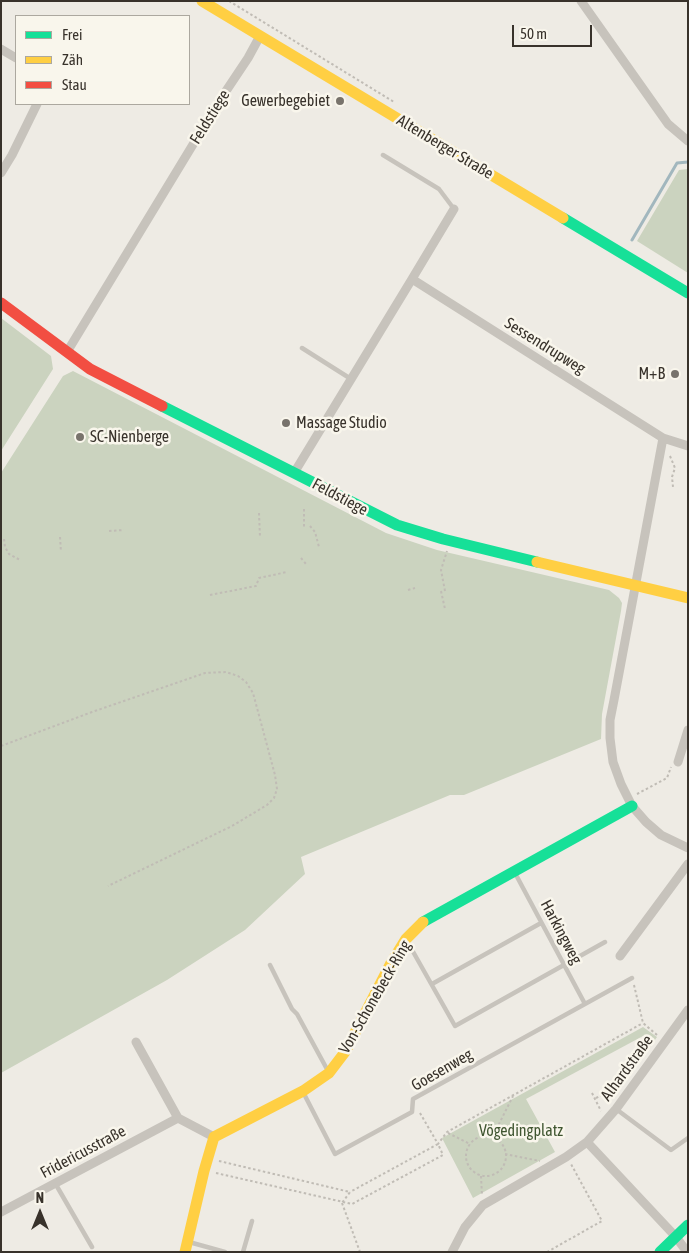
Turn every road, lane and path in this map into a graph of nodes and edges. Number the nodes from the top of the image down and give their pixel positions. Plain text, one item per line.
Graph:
1 (202, 1) edge
2 (581, 1) edge
3 (260, 36) junction
4 (1, 49) edge
5 (15, 57) edge
6 (37, 105) edge
7 (688, 141) edge
8 (383, 155) dead end
9 (1, 173) edge
10 (454, 209) joint
11 (412, 279) junction
12 (688, 294) edge
13 (1, 304) edge
14 (302, 348) dead end
15 (67, 352) junction
16 (351, 378) junction
17 (663, 438) junction
18 (688, 446) edge
19 (294, 473) junction
20 (673, 488) dead end
21 (304, 509) dead end
22 (259, 513) dead end
23 (310, 526) dead end
24 (304, 527) dead end
25 (124, 530) dead end
26 (109, 531) dead end
27 (60, 537) dead end
28 (260, 537) dead end
29 (4, 539) dead end
30 (450, 541) junction
31 (319, 547) dead end
32 (61, 552) dead end
33 (301, 558) dead end
34 (20, 560) dead end
35 (306, 564) dead end
36 (287, 572) dead end
37 (635, 584) junction
38 (415, 588) dead end
39 (408, 590) dead end
40 (210, 595) dead end
41 (688, 598) edge
42 (446, 610) dead end
43 (688, 730) edge
44 (1, 746) edge
45 (678, 762) joint
46 (630, 802) junction
47 (688, 848) edge
48 (688, 864) edge
49 (514, 872) junction
50 (108, 886) dead end
51 (541, 923) junction
52 (406, 939) junction
53 (605, 942) dead end
54 (620, 956) dead end
55 (564, 965) junction
56 (270, 966) dead end
57 (632, 978) joint
58 (432, 984) junction
59 (585, 1004) junction
60 (688, 1010) edge
61 (644, 1023) junction
62 (136, 1042) dead end
63 (664, 1042) junction
64 (329, 1073) junction
65 (627, 1076) dead end
66 (611, 1084) dead end
67 (614, 1089) dead end
68 (303, 1091) junction
69 (592, 1093) dead end
70 (513, 1096) junction
71 (413, 1099) junction
72 (595, 1099) junction
73 (598, 1104) junction
74 (594, 1106) dead end
75 (616, 1109) junction
76 (178, 1118) junction
77 (609, 1118) junction
78 (447, 1132) junction
79 (214, 1137) junction
80 (492, 1138) junction
81 (688, 1138) edge
82 (587, 1142) junction
83 (438, 1144) junction
84 (470, 1144) junction
85 (505, 1154) junction
86 (566, 1157) junction
87 (208, 1158) junction
88 (554, 1164) junction
89 (204, 1171) junction
90 (481, 1176) junction
91 (55, 1183) junction
92 (350, 1192) junction
93 (342, 1203) junction
94 (483, 1205) junction
95 (1, 1212) edge
96 (252, 1221) dead end
97 (688, 1225) edge
98 (676, 1237) junction
99 (92, 1247) dead end
100 (186, 1247) edge
101 (225, 1252) edge
102 (243, 1252) edge
103 (360, 1252) edge
104 (452, 1252) edge
105 (548, 1252) edge
106 (660, 1252) edge
107 (687, 1252) edge

1 - 3 street, Altenberger Straße
2 - 7 street
3 - 12 street, Altenberger Straße
3 - 15 street, Feldstiege
4 - 5 street
6 - 9 street
8 - 10 lane
10 - 11 street
11 - 16 street
11 - 17 street, Sessendrupweg
13 - 15 street, Feldstiege
14 - 16 lane
15 - 19 street, Feldstiege
16 - 19 street
17 - 18 street, Sessendrupweg
17 - 20 path
17 - 37 street
19 - 30 street, Feldstiege
21 - 24 path
22 - 28 path
23 - 31 path
25 - 26 path
27 - 32 path
29 - 34 path
30 - 37 street, Feldstiege
30 - 42 path
33 - 35 path
36 - 40 path
37 - 41 street, Feldstiege
37 - 46 street
38 - 39 path
43 - 45 street
44 - 50 path
45 - 46 path
46 - 47 street
46 - 49 street, Von-Schonebeck-Ring
48 - 54 street
49 - 51 lane, Harkingweg
49 - 52 street, Von-Schonebeck-Ring
51 - 55 lane, Harkingweg
51 - 58 lane
52 - 58 lane
52 - 64 street, Von-Schonebeck-Ring
53 - 55 lane
55 - 58 lane
55 - 59 lane, Harkingweg
56 - 64 lane
57 - 59 lane, Goesenweg
57 - 61 path
59 - 71 lane, Goesenweg
60 - 63 street, Alhardstraße
61 - 63 path
61 - 70 path
62 - 76 street
63 - 75 street, Alhardstraße
64 - 68 street, Von-Schonebeck-Ring
65 - 66 path
67 - 72 path
68 - 71 lane, Goesenweg
68 - 79 street, Von-Schonebeck-Ring
69 - 72 path
70 - 78 path
70 - 80 path
71 - 83 path
72 - 73 path
73 - 74 path
73 - 77 path
75 - 77 street, Alhardstraße
75 - 81 lane
76 - 79 street
76 - 91 street, Fridericusstraße
77 - 82 street, Alhardstraße
78 - 83 path
78 - 84 path
79 - 87 street
80 - 84 path
80 - 85 path
82 - 86 street, Alhardstraße
82 - 98 street
83 - 92 path
83 - 93 path
84 - 90 path
85 - 88 path
85 - 90 path
86 - 88 street, Alhardstraße
86 - 105 path
87 - 89 street
87 - 92 path
88 - 94 street, Alhardstraße
89 - 93 path
89 - 100 street
90 - 94 path
91 - 95 street, Fridericusstraße
91 - 99 lane
92 - 93 path
93 - 103 path
94 - 104 street, Alhardstraße
96 - 102 lane
97 - 98 street
98 - 106 street
98 - 107 street
100 - 101 lane

